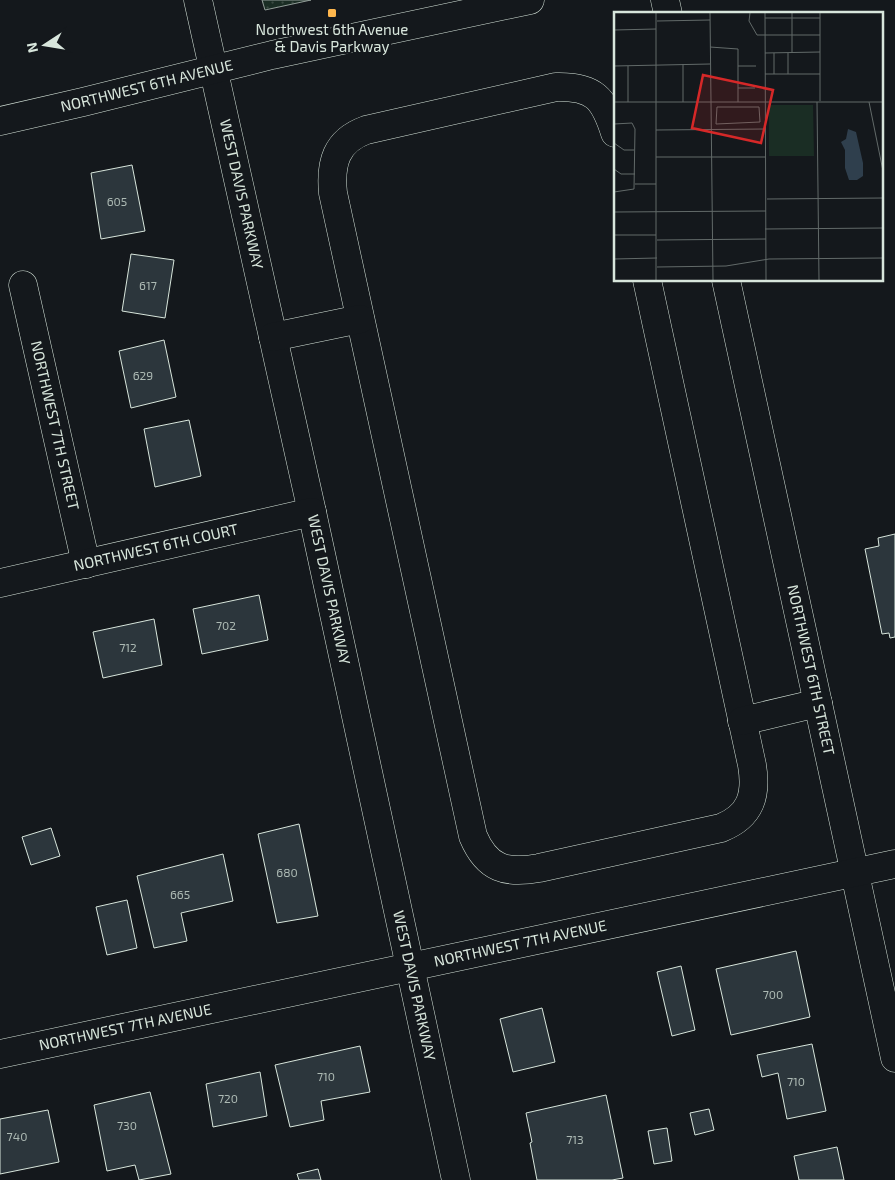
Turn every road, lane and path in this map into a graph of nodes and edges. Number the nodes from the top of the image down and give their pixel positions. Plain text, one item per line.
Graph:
1 (198, 0) edge
2 (530, 0) edge
3 (214, 70) junction
4 (0, 121) edge
5 (614, 130) edge
6 (647, 281) edge
7 (726, 281) edge
8 (23, 285) dead end
9 (360, 319) junction
10 (273, 337) junction
11 (312, 512) junction
12 (86, 564) junction
13 (0, 583) edge
14 (818, 703) junction
15 (742, 721) junction
16 (895, 864) edge
17 (855, 873) junction
18 (409, 966) junction
19 (0, 1054) edge
20 (895, 1058) edge
21 (456, 1180) edge

1 - 3 street, WEST DAVIS PARKWAY
2 - 3 street, NORTHWEST 6TH AVENUE
3 - 4 street, NORTHWEST 6TH AVENUE
3 - 10 street, WEST DAVIS PARKWAY
5 - 9 street
6 - 15 street
7 - 14 street, NORTHWEST 6TH STREET
8 - 12 street, NORTHWEST 7TH STREET
9 - 10 street
9 - 15 street
10 - 11 street, WEST DAVIS PARKWAY
11 - 12 street, NORTHWEST 6TH COURT
11 - 18 street, WEST DAVIS PARKWAY
12 - 13 street, NORTHWEST 6TH COURT
14 - 15 street
14 - 17 street, NORTHWEST 6TH STREET
16 - 17 street, NORTHWEST 7TH AVENUE
17 - 18 street, NORTHWEST 7TH AVENUE
17 - 20 street, NORTHWEST 6TH STREET
18 - 19 street, NORTHWEST 7TH AVENUE
18 - 21 street, WEST DAVIS PARKWAY

